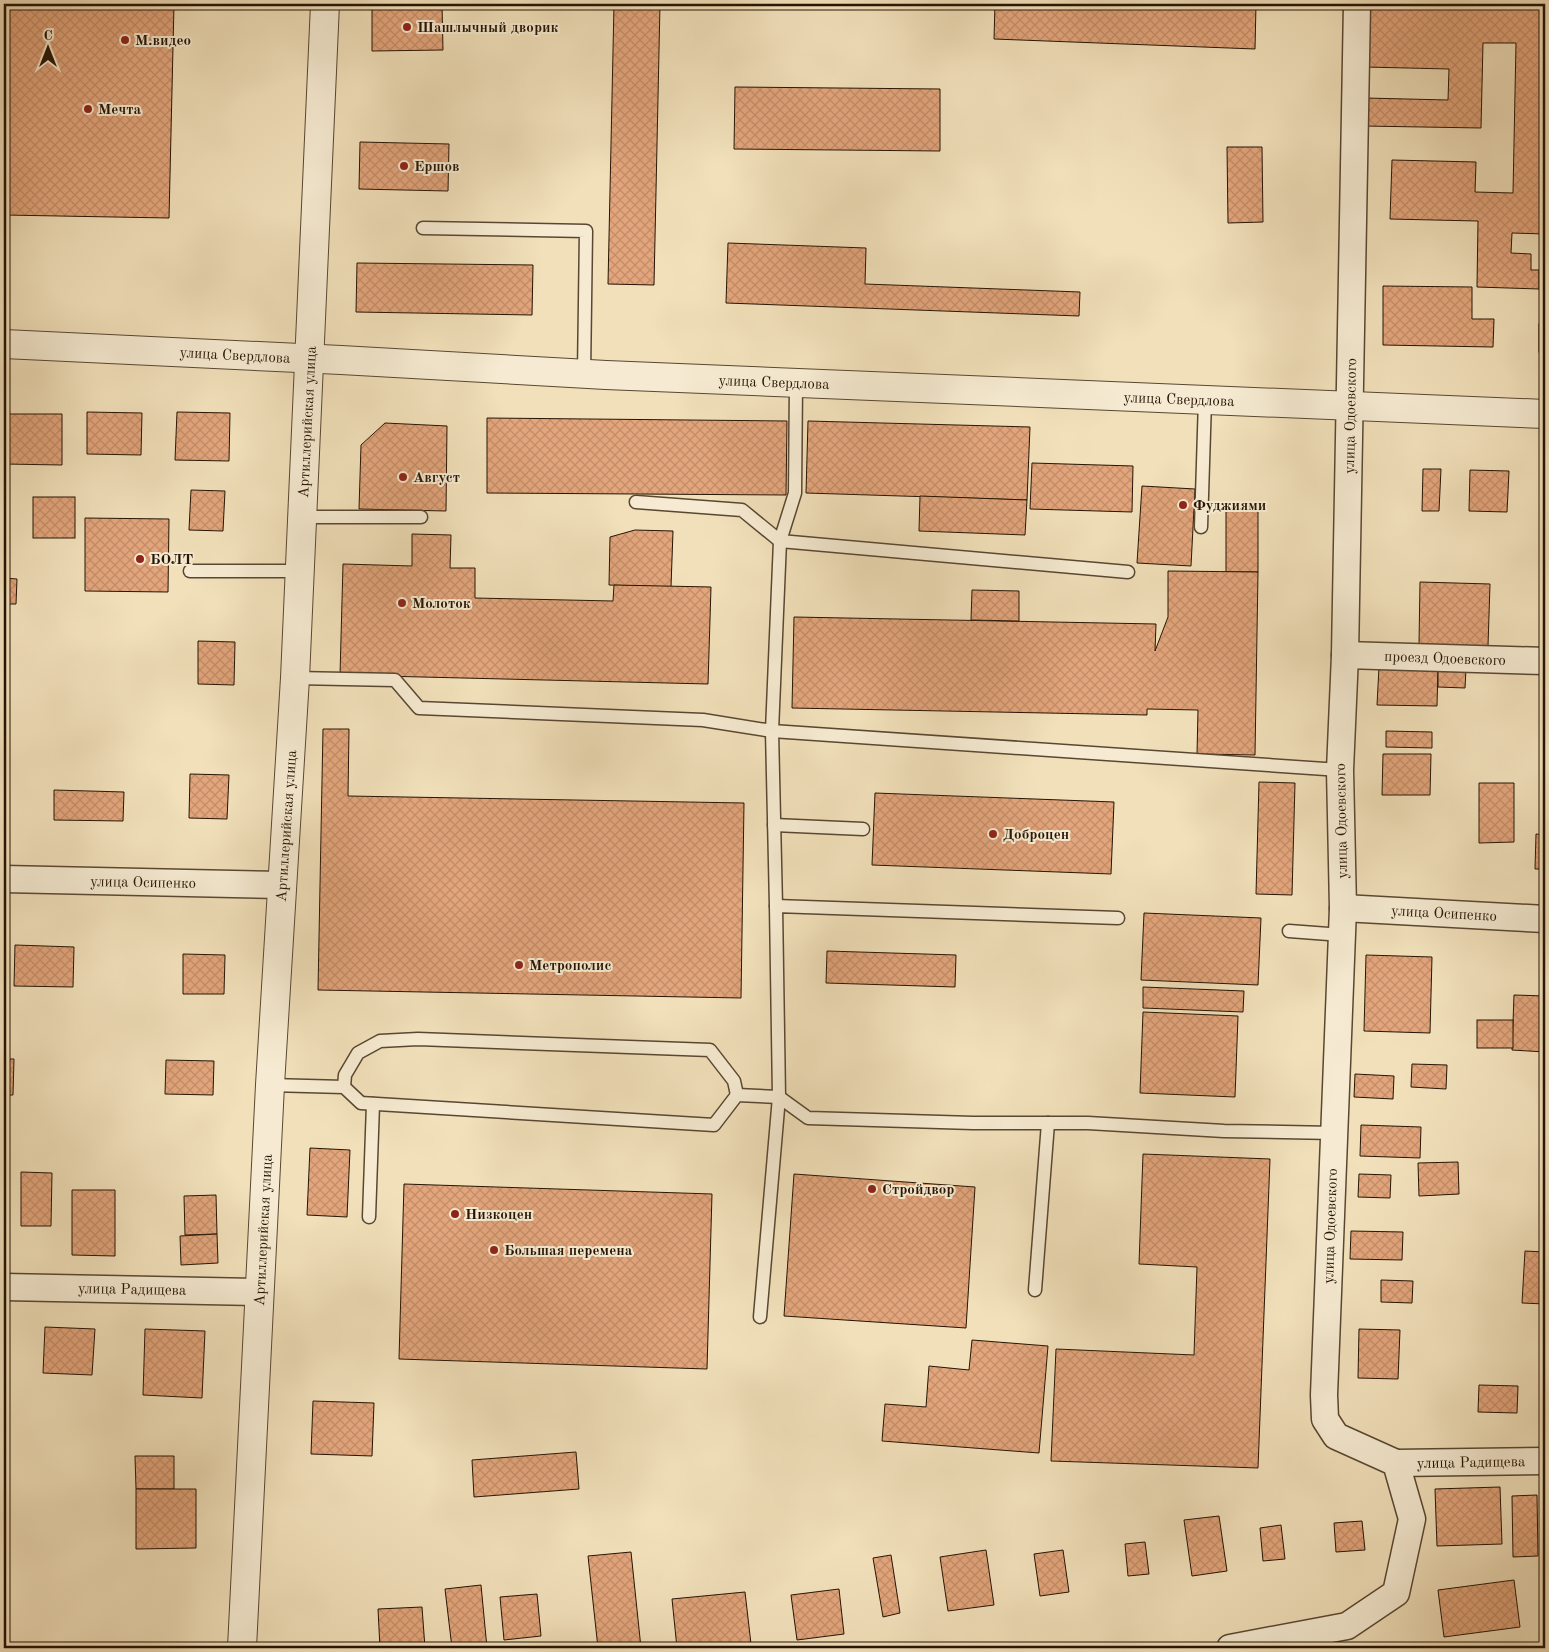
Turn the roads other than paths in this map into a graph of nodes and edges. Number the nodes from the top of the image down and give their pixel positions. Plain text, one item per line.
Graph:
1 (325, 4) edge
2 (1357, 4) edge
3 (423, 228) dead end
4 (4, 344) edge
5 (310, 358) junction
6 (584, 374) junction
7 (796, 382) junction
8 (1205, 400) junction
9 (1350, 406) junction
10 (1545, 414) edge
11 (636, 502) dead end
12 (302, 517) junction
13 (421, 517) dead end
14 (1201, 527) dead end
15 (780, 540) junction
16 (190, 571) dead end
17 (300, 571) junction
18 (1128, 572) dead end
19 (1345, 655) junction
20 (1545, 661) edge
21 (295, 678) junction
22 (772, 731) junction
23 (1340, 770) junction
24 (774, 825) junction
25 (863, 829) dead end
26 (4, 880) edge
27 (282, 885) junction
28 (776, 906) junction
29 (1343, 908) junction
30 (1118, 918) dead end
31 (1545, 919) edge
32 (1289, 931) dead end
33 (1342, 935) junction
34 (270, 1086) junction
35 (344, 1087) junction
36 (737, 1095) junction
37 (779, 1097) junction
38 (373, 1104) junction
39 (1048, 1123) junction
40 (1334, 1133) junction
41 (369, 1217) dead end
42 (4, 1287) edge
43 (1035, 1290) dead end
44 (259, 1292) junction
45 (760, 1317) dead end
46 (1545, 1461) edge
47 (1396, 1463) junction
48 (242, 1648) edge
49 (1230, 1648) edge

1 - 5 street, Артиллерийская улица
2 - 9 street, улица Одоевского
3 - 6 lane
4 - 5 street, улица Свердлова
5 - 6 street, улица Свердлова
5 - 12 street, Артиллерийская улица
6 - 7 street, улица Свердлова
7 - 8 street, улица Свердлова
7 - 15 lane
8 - 9 street, улица Свердлова
8 - 14 lane
9 - 10 street, улица Свердлова
9 - 19 street, улица Одоевского
11 - 15 lane
12 - 13 lane
12 - 17 street, Артиллерийская улица
15 - 18 lane
15 - 22 lane
16 - 17 lane
17 - 21 street, Артиллерийская улица
19 - 20 street, проезд Одоевского
19 - 23 street, улица Одоевского
21 - 22 lane
21 - 27 street, Артиллерийская улица
22 - 23 lane
22 - 24 lane
23 - 29 street, улица Одоевского
24 - 25 lane
24 - 28 lane
26 - 27 street, улица Осипенко
27 - 34 street, Артиллерийская улица
28 - 30 lane
28 - 37 lane
29 - 31 street, улица Осипенко
29 - 33 street, улица Одоевского
32 - 33 lane
33 - 40 street, улица Одоевского
34 - 35 lane
34 - 44 street, Артиллерийская улица
35 - 36 lane
35 - 38 lane
36 - 37 lane
36 - 38 lane
37 - 39 lane
37 - 45 lane
38 - 41 lane
39 - 40 lane
39 - 43 lane
40 - 47 street, улица Одоевского
42 - 44 street, улица Радищева
44 - 48 street, Артиллерийская улица
46 - 47 street, улица Радищева
47 - 49 street

